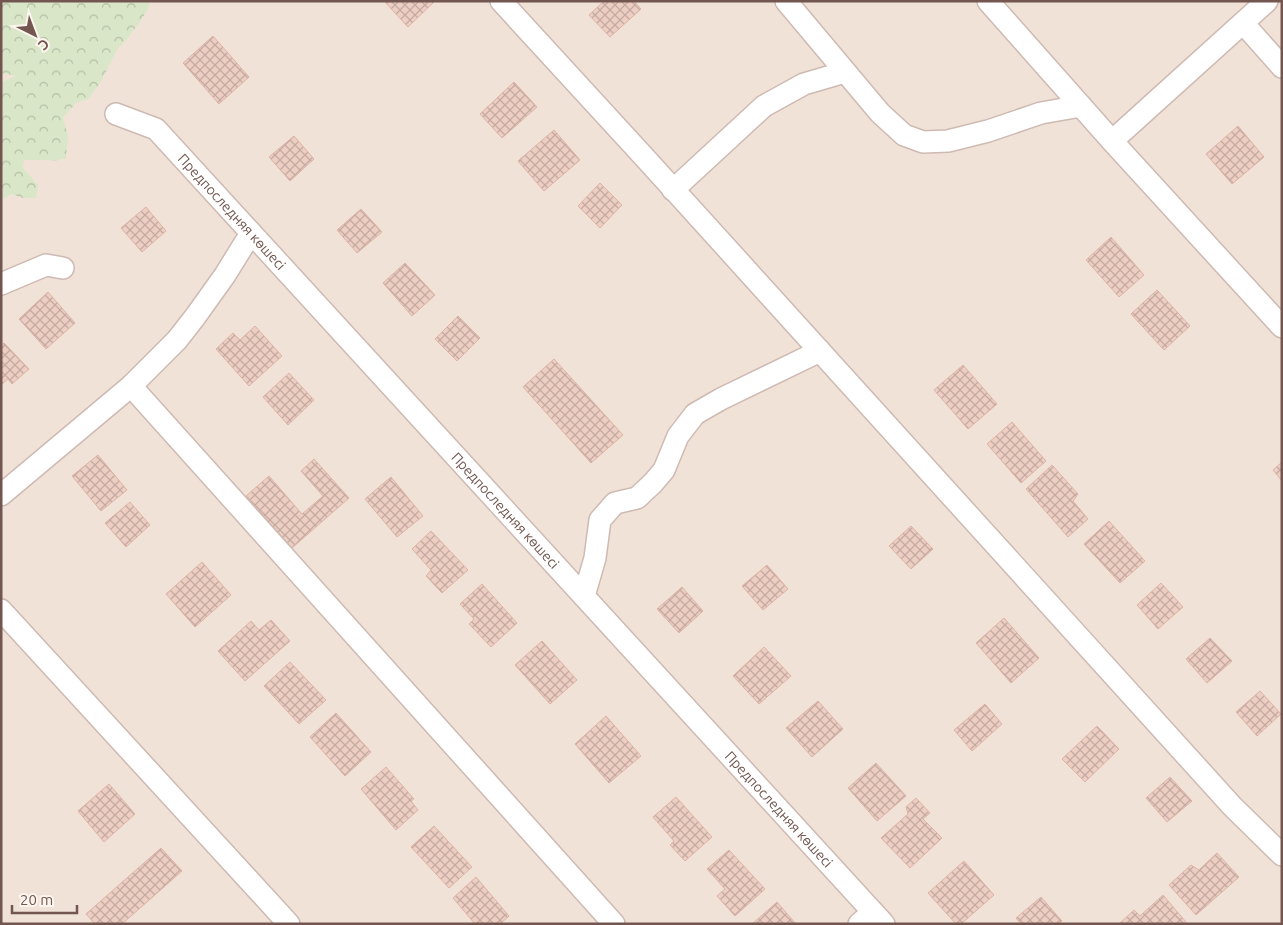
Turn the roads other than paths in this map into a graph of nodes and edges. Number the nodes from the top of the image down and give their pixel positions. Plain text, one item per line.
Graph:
1 (501, 1) edge
2 (786, 1) edge
3 (988, 1) edge
4 (1267, 1) edge
5 (1243, 23) junction
6 (1282, 67) edge
7 (845, 72) junction
8 (1081, 106) junction
9 (116, 114) dead end
10 (1112, 140) junction
11 (673, 190) junction
12 (251, 232) junction
13 (63, 268) dead end
14 (1, 284) edge
15 (1282, 327) edge
16 (820, 351) junction
17 (131, 386) junction
18 (1, 495) edge
19 (584, 596) junction
20 (1, 610) edge
21 (1282, 855) edge
22 (872, 920) edge
23 (289, 924) edge
24 (614, 924) edge

1 - 11 street
2 - 7 street
3 - 8 street
4 - 5 street
5 - 6 street
5 - 10 street
7 - 8 street
7 - 11 street
8 - 10 street
9 - 12 street, Предпоследняя көшесі
10 - 15 street
11 - 16 street
12 - 17 street
12 - 19 street, Предпоследняя көшесі
13 - 14 street
16 - 19 street
16 - 21 street
17 - 18 street
17 - 24 street
19 - 22 street, Предпоследняя көшесі
20 - 23 street

